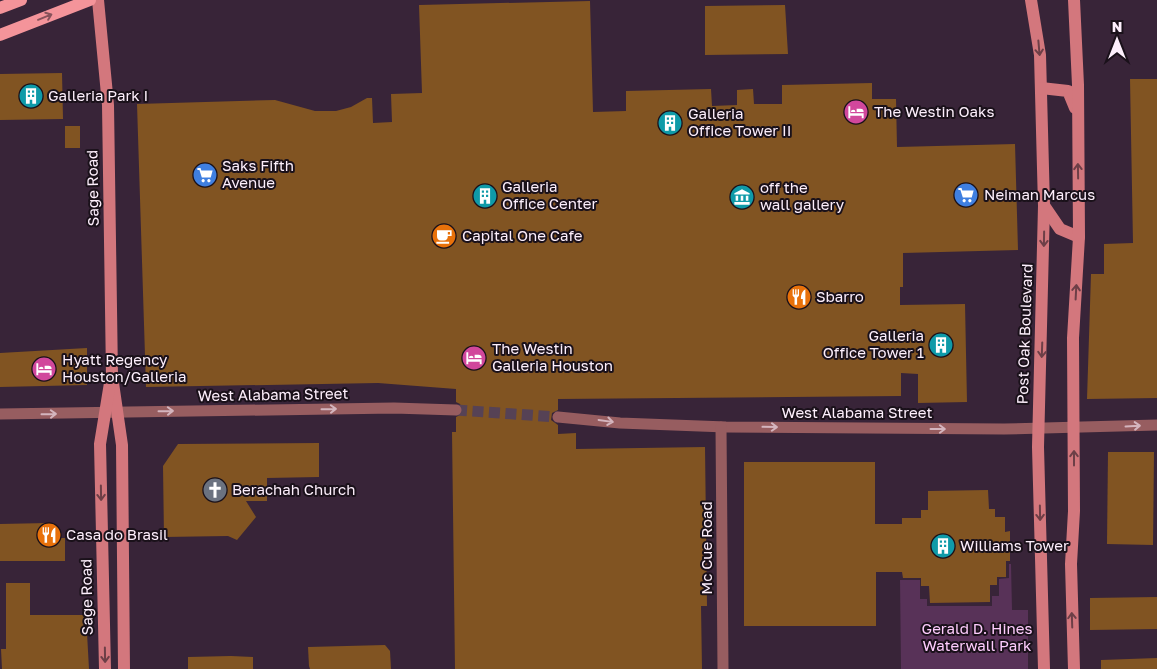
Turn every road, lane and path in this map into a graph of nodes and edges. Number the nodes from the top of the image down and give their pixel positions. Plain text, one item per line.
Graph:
1 (21, 0) edge
2 (90, 0) edge
3 (98, 0) edge
4 (1030, 0) edge
5 (1074, 0) edge
6 (0, 8) edge
7 (0, 35) edge
8 (1041, 88) junction
9 (1077, 113) junction
10 (1044, 206) junction
11 (1079, 237) junction
12 (112, 376) junction
13 (456, 410) tunnel mouth
14 (118, 412) junction
15 (104, 413) junction
16 (0, 414) edge
17 (558, 417) tunnel mouth
18 (1157, 425) edge
19 (721, 427) junction
20 (1039, 428) junction
21 (1074, 428) junction
22 (103, 573) junction
23 (122, 576) junction
24 (105, 669) edge
25 (124, 669) edge
26 (723, 669) edge
27 (1044, 669) edge
28 (1074, 669) edge

1 - 6 main road
7 -> 2 main road
3 - 12 main road, Sage Road
4 -> 8 main road, Post Oak Boulevard
5 - 9 main road
8 - 9 main road
8 - 10 main road, Post Oak Boulevard
11 -> 9 main road
10 - 11 main road
10 -> 20 main road, Post Oak Boulevard
21 -> 11 main road
12 - 14 main road, Sage Road
12 - 15 main road, Sage Road
14 -> 13 street, West Alabama Street
14 - 15 street, West Alabama Street
14 - 23 main road, Sage Road
16 -> 15 street, West Alabama Street
15 -> 22 main road, Sage Road
17 -> 19 street, West Alabama Street
21 -> 18 street, West Alabama Street
19 -> 20 street, West Alabama Street
19 - 26 street, Mc Cue Road
20 - 21 street, West Alabama Street
20 -> 27 main road, Post Oak Boulevard
28 -> 21 main road
22 - 23 main road
22 -> 24 main road, Sage Road
23 - 25 main road, Sage Road

